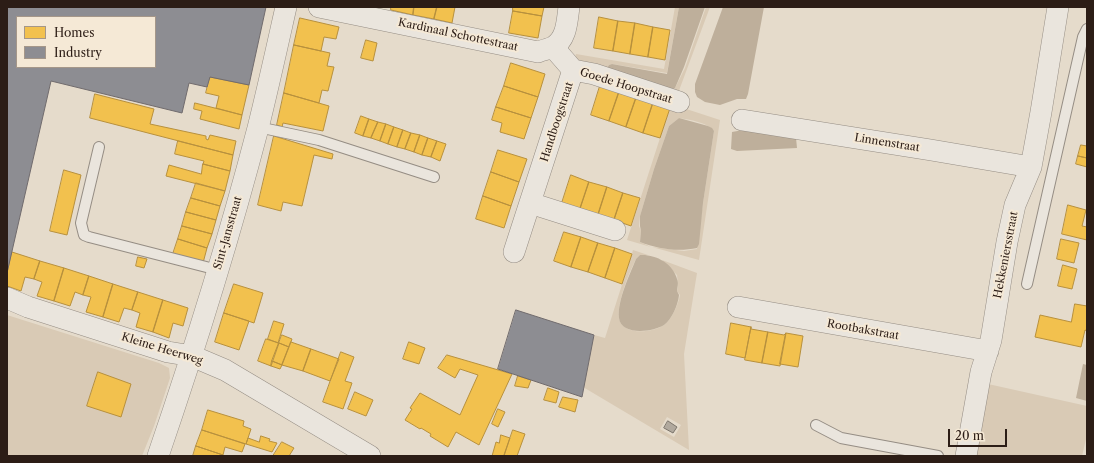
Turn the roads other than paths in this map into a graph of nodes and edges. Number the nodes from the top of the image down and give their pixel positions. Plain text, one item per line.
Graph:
1 (286, 7) edge
2 (319, 7) edge
3 (569, 7) edge
4 (1058, 7) edge
5 (1087, 29) edge
6 (553, 47) junction
7 (573, 70) junction
8 (679, 102) dead end
9 (742, 120) dead end
10 (258, 127) junction
11 (99, 147) dead end
12 (1031, 167) junction
13 (434, 177) dead end
14 (530, 202) junction
15 (615, 230) dead end
16 (514, 252) dead end
17 (218, 270) junction
18 (1027, 284) dead end
19 (7, 298) edge
20 (738, 308) dead end
21 (988, 352) junction
22 (192, 356) junction
23 (816, 425) dead end
24 (158, 456) edge
25 (370, 456) edge
26 (938, 456) edge
27 (966, 456) edge

1 - 10 street, Sint-Jansstraat
2 - 6 street, Kardinaal Schottestraat
3 - 6 street
4 - 12 street, Hekkeniersstraat
5 - 18 lane
6 - 7 street, Handboogstraat
7 - 8 street, Goede Hoopstraat
7 - 14 street, Handboogstraat
9 - 12 street, Linnenstraat
10 - 13 lane
10 - 17 street, Sint-Jansstraat
11 - 17 lane
12 - 21 street, Hekkeniersstraat
14 - 15 street
14 - 16 street, Handboogstraat
17 - 22 street, Sint-Jansstraat
19 - 22 street, Kleine Heerweg
20 - 21 street, Rootbakstraat
21 - 27 street, Hekkeniersstraat
22 - 24 street, Sint-Jansstraat
22 - 25 street, Kleine Heerweg
23 - 26 lane

